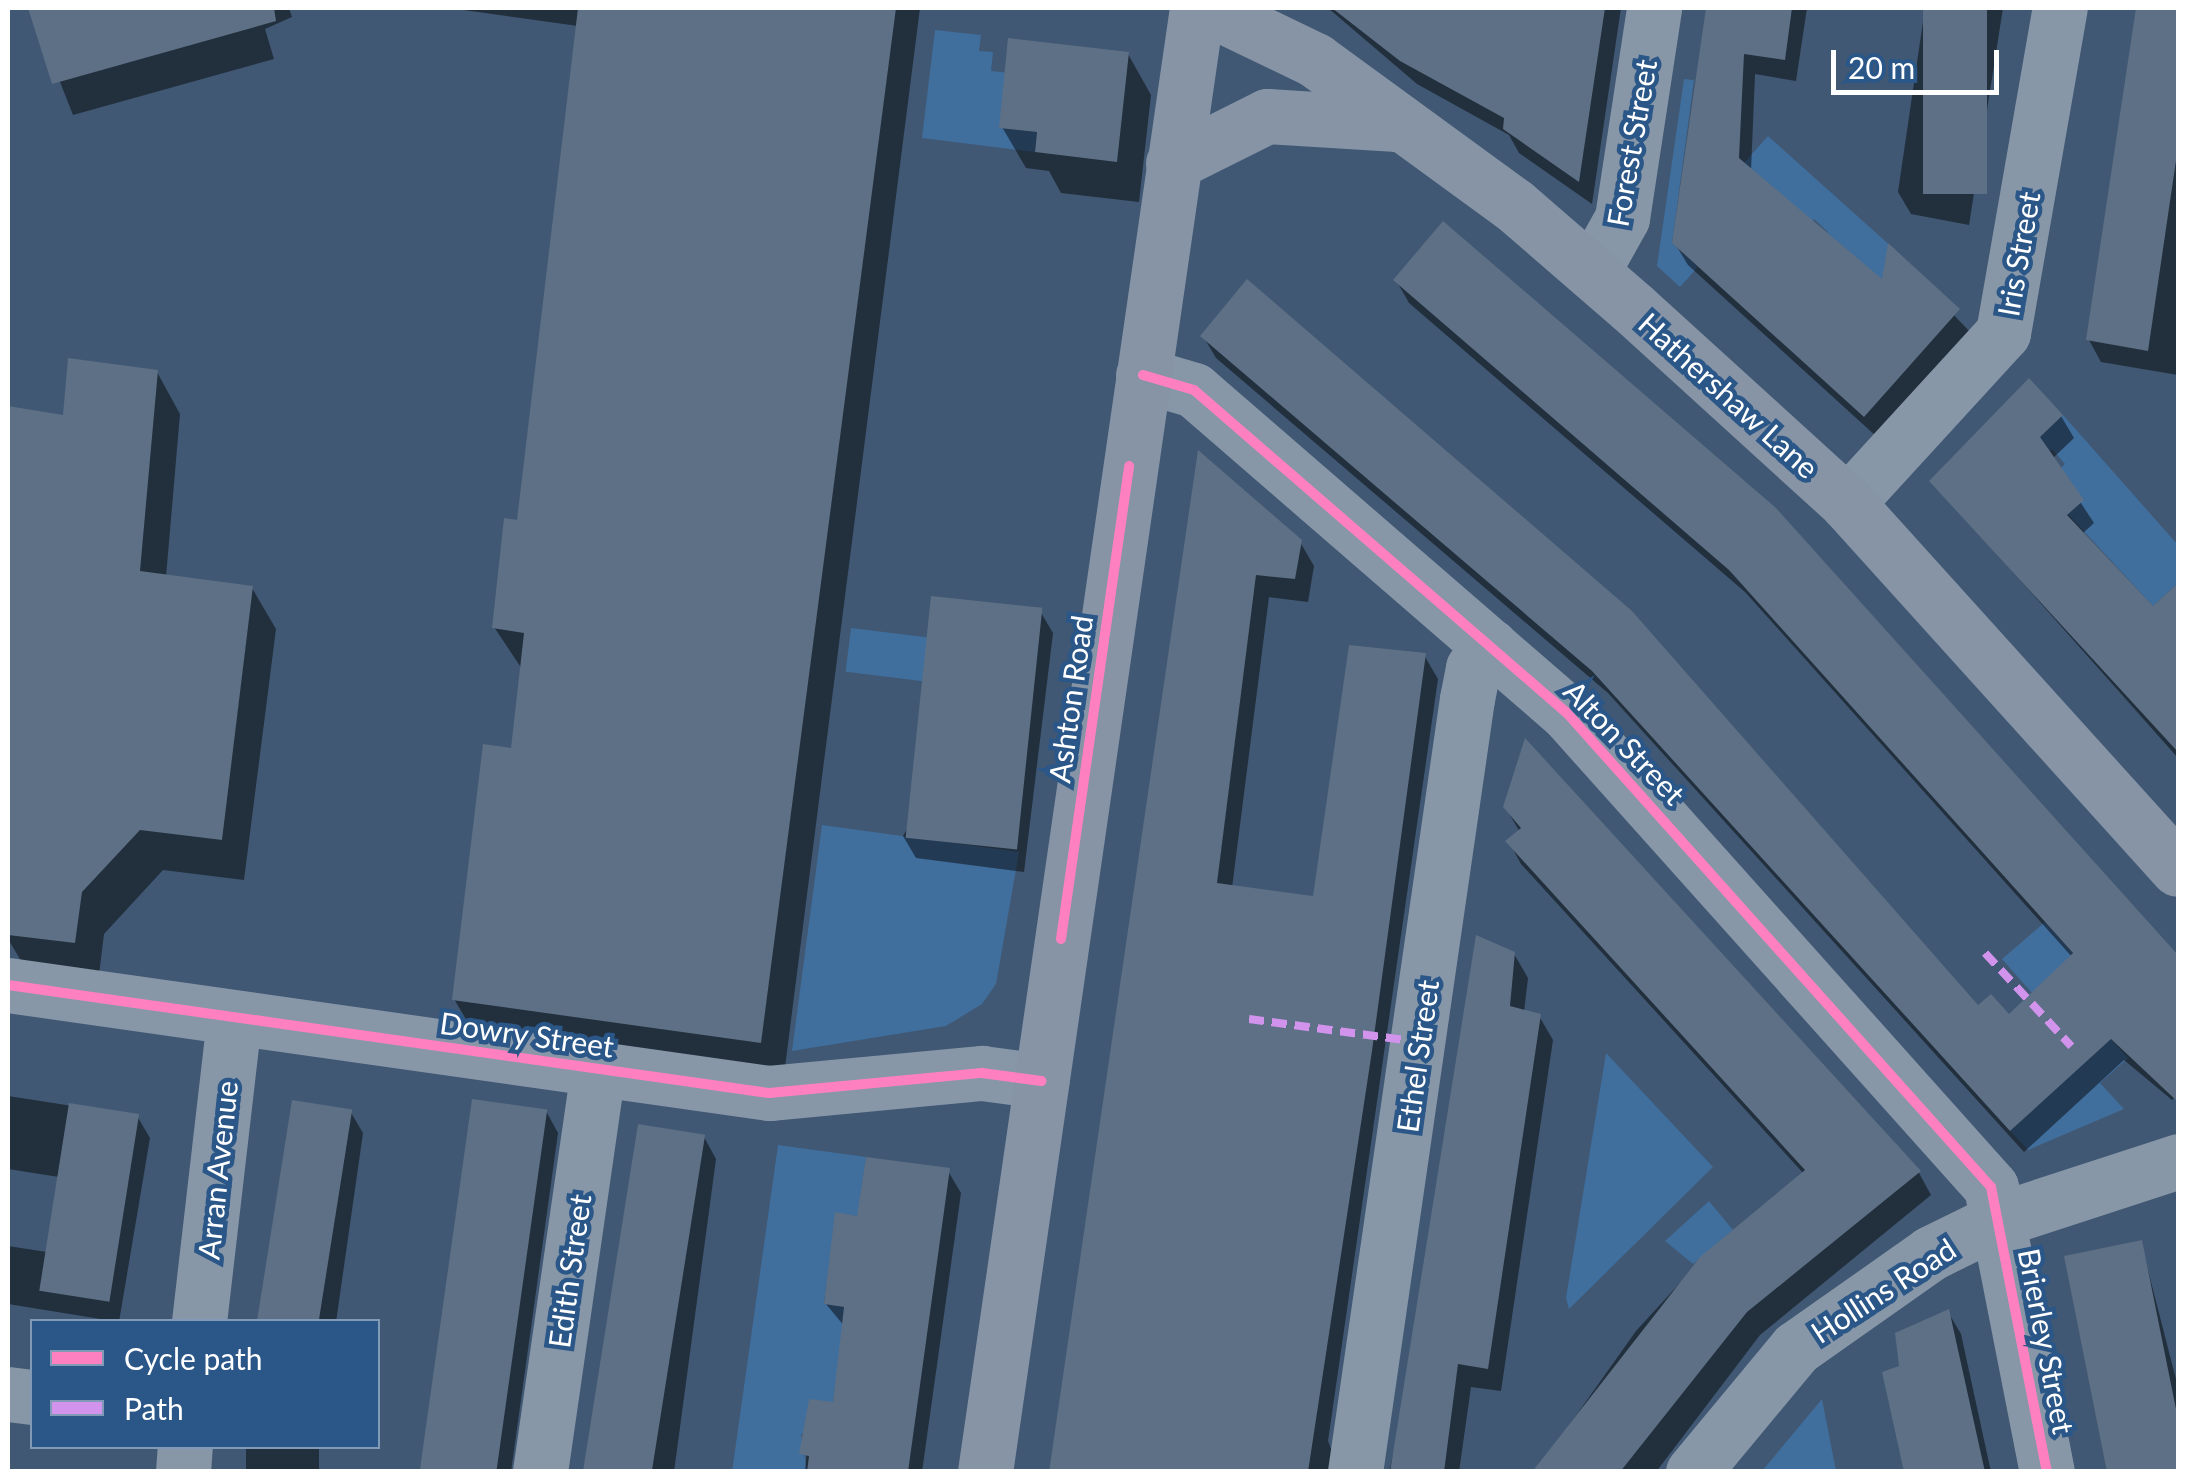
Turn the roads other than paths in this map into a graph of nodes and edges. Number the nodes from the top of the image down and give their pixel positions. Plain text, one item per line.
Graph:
1 (1197, 8) edge
2 (1207, 8) edge
3 (1654, 8) edge
4 (2060, 8) edge
5 (1393, 124) junction
6 (1174, 163) junction
7 (1592, 272) junction
8 (1142, 374) junction
9 (1848, 503) junction
10 (1490, 646) junction
11 (2178, 869) edge
12 (8, 985) edge
13 (234, 1019) junction
14 (598, 1070) junction
15 (1040, 1081) junction
16 (2178, 1161) edge
17 (1998, 1220) junction
18 (200, 1319) edge
19 (540, 1472) edge
20 (985, 1472) edge
21 (1355, 1472) edge
22 (1693, 1472) edge
23 (2047, 1472) edge

1 - 6 main road, Ashton Road
2 - 5 main road, Hathershaw Lane
3 - 7 street, Forest Street
4 - 9 street, Iris Street
5 - 6 main road
5 - 7 main road, Hathershaw Lane
6 - 8 main road, Ashton Road
7 - 9 main road, Hathershaw Lane
8 - 10 street, Alton Street
8 - 15 main road, Ashton Road
9 - 11 main road, Hathershaw Lane
10 - 17 street, Alton Street
10 - 21 street, Ethel Street
12 - 13 street, Dowry Street
13 - 14 street, Dowry Street
13 - 18 street, Arran Avenue
14 - 15 street, Dowry Street
14 - 19 street, Edith Street
15 - 20 main road, Ashton Road
16 - 17 street, Hollins Road
17 - 22 street, Hollins Road
17 - 23 street, Brierley Street

